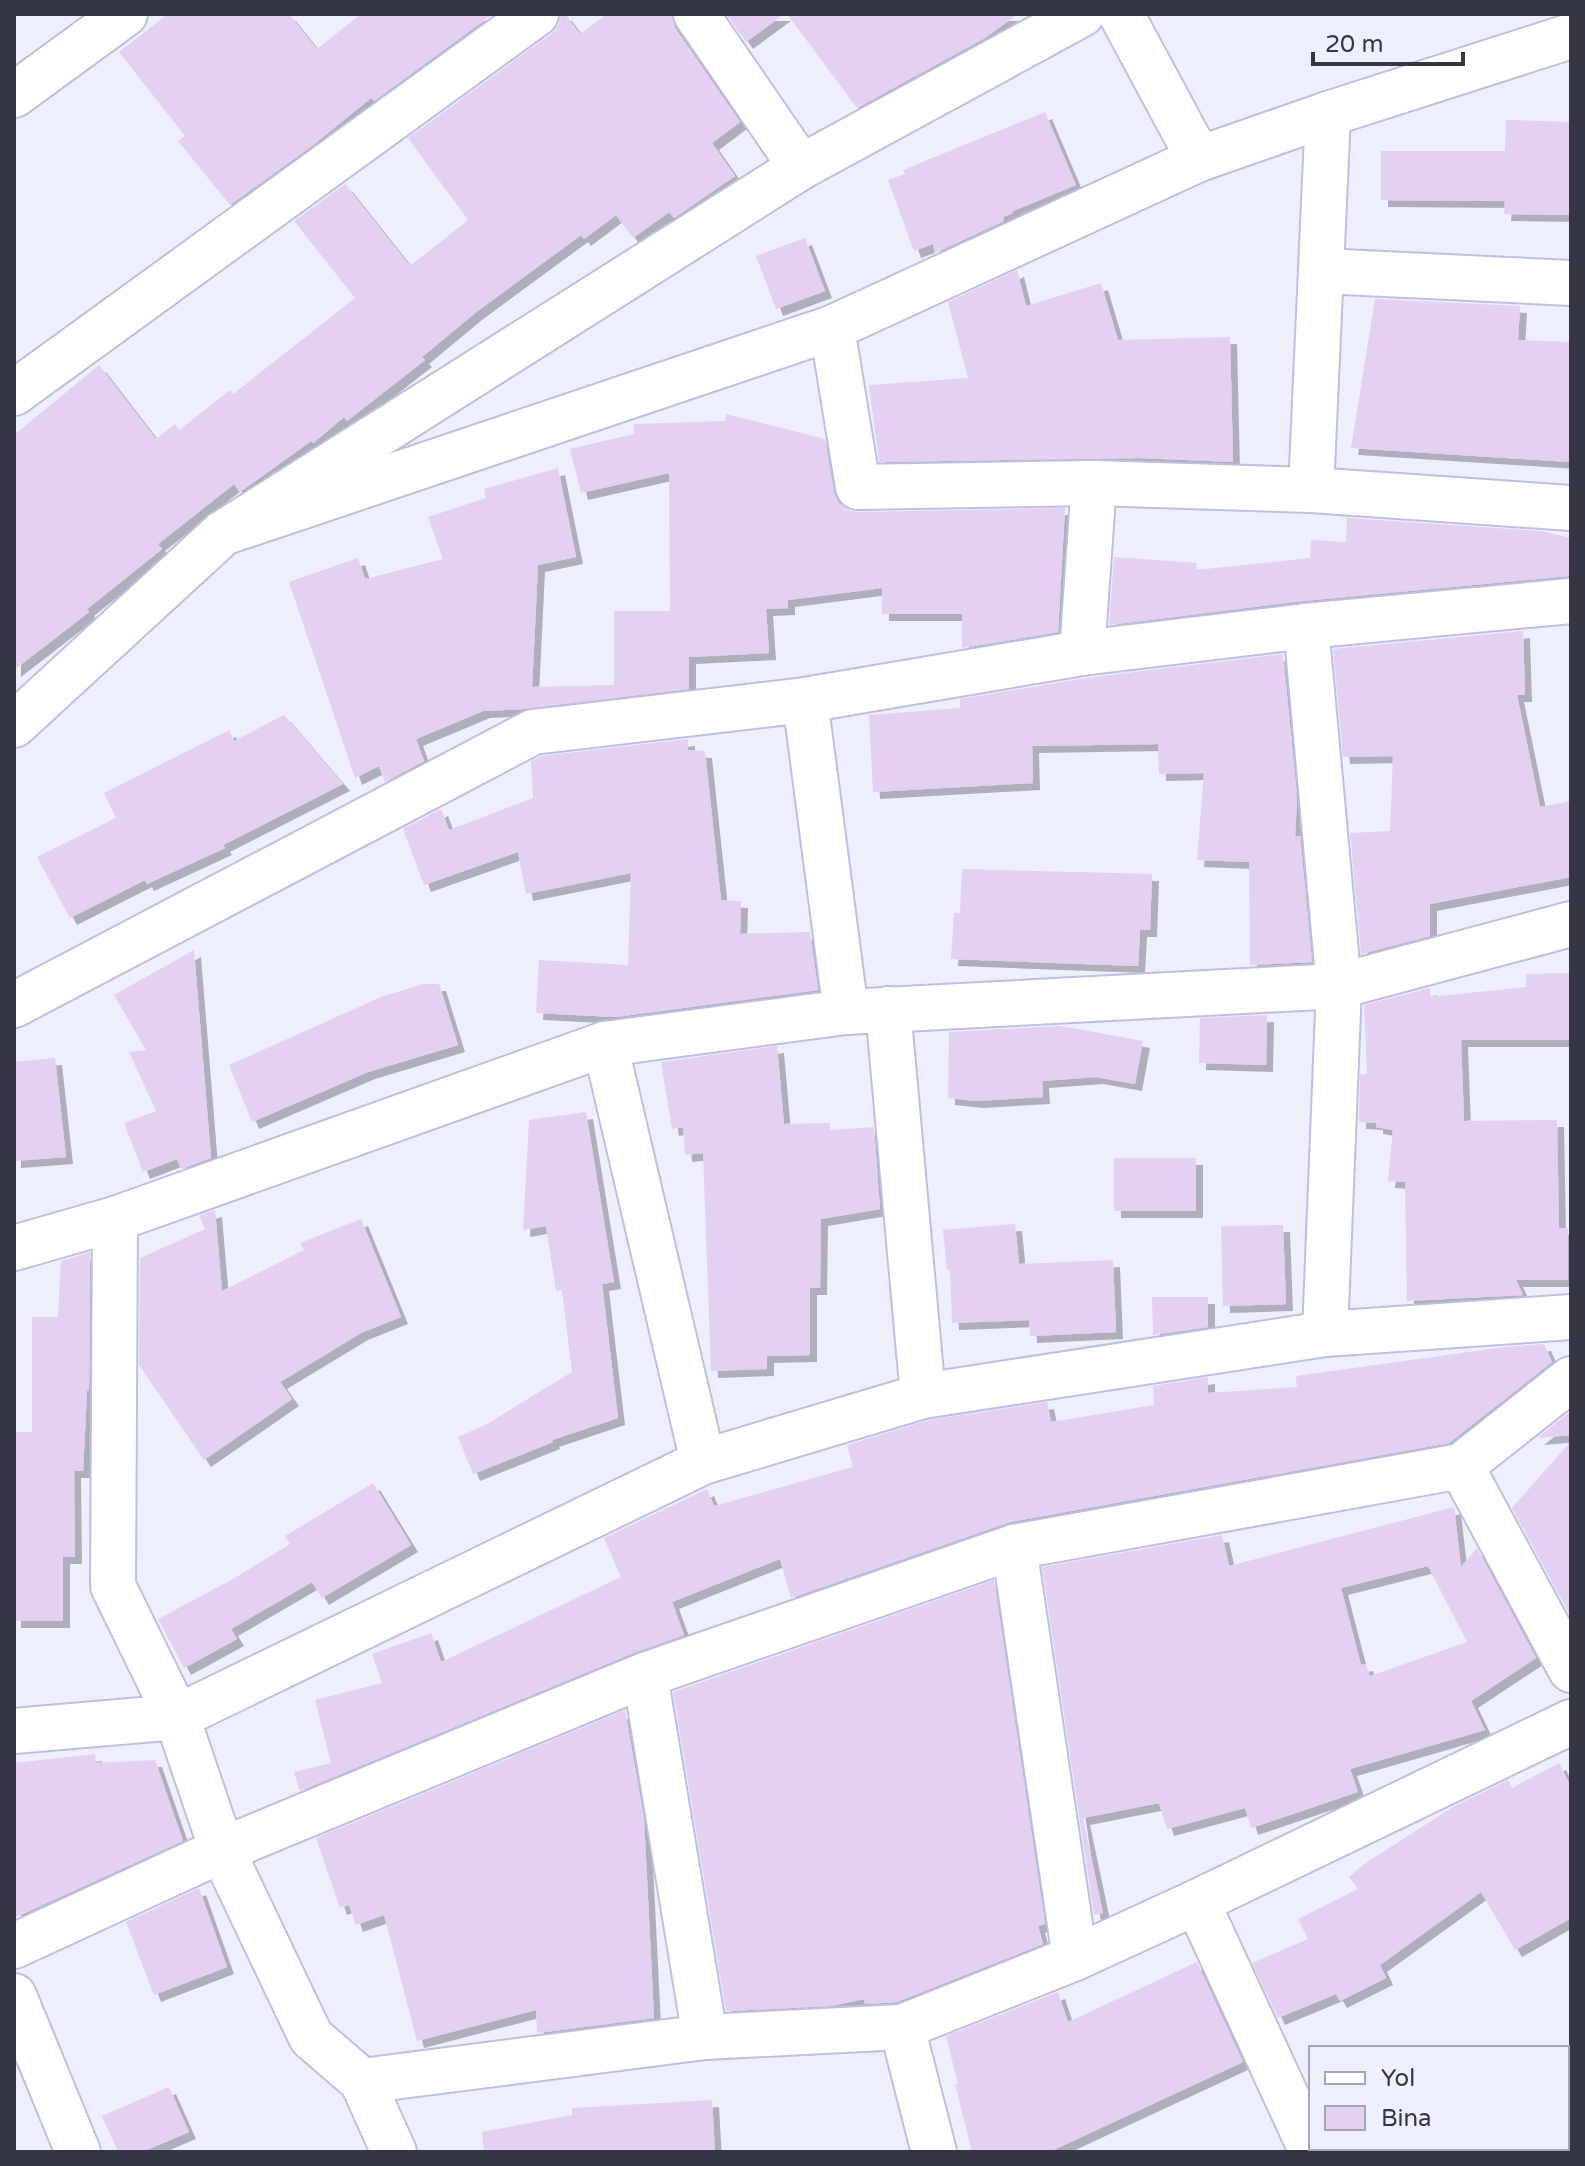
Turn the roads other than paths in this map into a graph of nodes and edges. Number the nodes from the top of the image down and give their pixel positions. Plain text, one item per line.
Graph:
1 (125, 14) edge
2 (536, 14) edge
3 (696, 14) edge
4 (1082, 14) edge
5 (1121, 14) edge
6 (1571, 36) edge
7 (14, 95) edge
8 (1328, 114) junction
9 (1199, 159) junction
10 (801, 167) junction
11 (1322, 271) junction
12 (1571, 283) edge
13 (832, 328) junction
14 (14, 393) edge
15 (1094, 483) junction
16 (1311, 490) junction
17 (1571, 508) edge
18 (223, 533) junction
19 (1571, 601) edge
20 (1306, 626) junction
21 (1082, 653) junction
22 (805, 700) junction
23 (14, 725) edge
24 (1571, 924) edge
25 (1339, 986) junction
26 (14, 1005) edge
27 (867, 1011) junction
28 (605, 1044) junction
29 (115, 1219) junction
30 (14, 1248) edge
31 (1571, 1317) edge
32 (1325, 1334) junction
33 (1571, 1379) edge
34 (923, 1396) junction
35 (703, 1462) junction
36 (1461, 1466) junction
37 (1014, 1547) junction
38 (1571, 1670) edge
39 (645, 1675) junction
40 (177, 1717) junction
41 (1571, 1722) edge
42 (14, 1731) edge
43 (222, 1850) junction
44 (1197, 1902) junction
45 (14, 1946) edge
46 (1075, 1958) junction
47 (14, 1996) edge
48 (902, 2027) junction
49 (705, 2037) junction
50 (362, 2081) junction
51 (1309, 2145) edge
52 (78, 2152) edge
53 (394, 2152) edge
54 (934, 2152) edge

1 - 7 street
2 - 14 street
3 - 10 street
4 - 10 street
5 - 9 street
6 - 8 street
8 - 9 street
8 - 11 street
9 - 13 street
10 - 18 street
11 - 12 street
11 - 16 street
13 - 15 street
13 - 18 street
15 - 16 street
15 - 21 street
16 - 17 street
18 - 23 street
19 - 20 street
20 - 21 street
20 - 25 street
21 - 22 street
22 - 26 street
22 - 27 street
24 - 25 street
25 - 27 street
25 - 32 street
27 - 28 street
27 - 34 street
28 - 29 street
28 - 35 street
29 - 30 street
29 - 40 street
31 - 32 street
32 - 34 street
33 - 36 street
34 - 35 street
35 - 40 street
36 - 37 street
36 - 38 street
37 - 39 street
37 - 46 street
39 - 43 street
39 - 49 street
40 - 42 street
40 - 43 street
41 - 44 street
43 - 45 street
43 - 50 street
44 - 46 street
44 - 51 street
46 - 48 street
47 - 52 street
48 - 49 street
48 - 54 street
49 - 50 street
50 - 53 street

